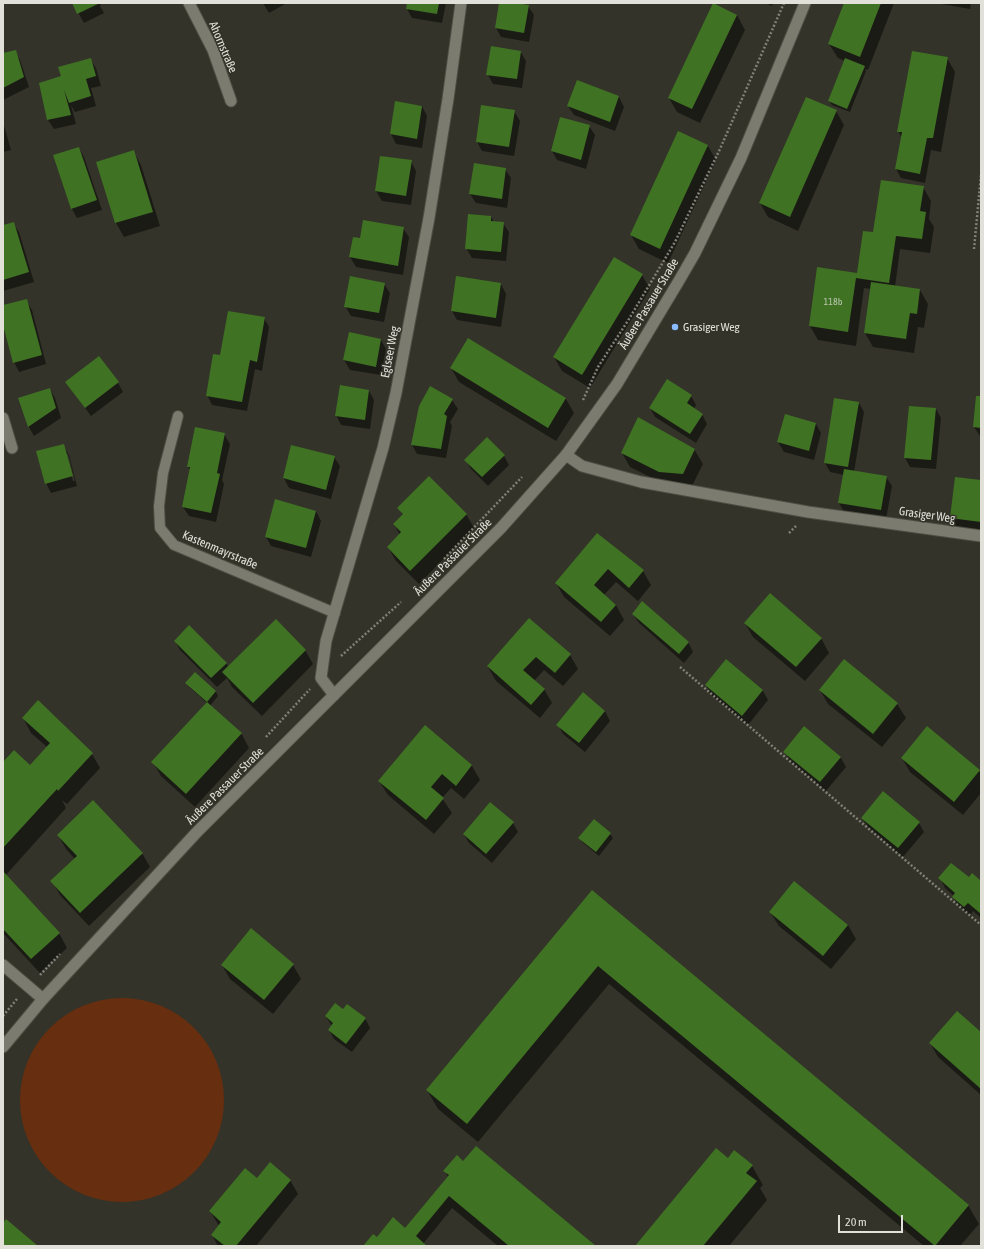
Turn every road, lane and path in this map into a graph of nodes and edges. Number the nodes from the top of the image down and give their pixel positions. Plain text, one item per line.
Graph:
1 (190, 3) edge
2 (461, 3) edge
3 (784, 3) edge
4 (805, 3) edge
5 (231, 101) dead end
6 (981, 175) edge
7 (974, 250) dead end
8 (580, 406) dead end
9 (178, 416) dead end
10 (3, 418) edge
11 (12, 448) dead end
12 (566, 455) junction
13 (527, 471) dead end
14 (981, 536) edge
15 (441, 562) dead end
16 (403, 600) dead end
17 (335, 613) junction
18 (340, 657) dead end
19 (680, 667) dead end
20 (321, 678) junction
21 (334, 695) junction
22 (264, 740) dead end
23 (981, 925) edge
24 (61, 952) dead end
25 (3, 965) edge
26 (28, 987) junction
27 (43, 1000) junction
28 (3, 1016) edge
29 (3, 1046) edge

1 - 5 street, Ahornstraße
2 - 17 street, Eglseer Weg
3 - 8 path
4 - 12 street, Äußere Passauer Straße
6 - 7 path
9 - 17 lane, Kastenmayrstraße
10 - 11 street
12 - 14 street, Grasiger Weg
12 - 21 street, Äußere Passauer Straße
13 - 15 path
16 - 18 path
17 - 20 street, Eglseer Weg
19 - 23 path
20 - 21 street
20 - 22 path
21 - 27 street, Äußere Passauer Straße
24 - 26 path
25 - 26 street
26 - 27 street
26 - 28 path
27 - 29 street, Äußere Passauer Straße

